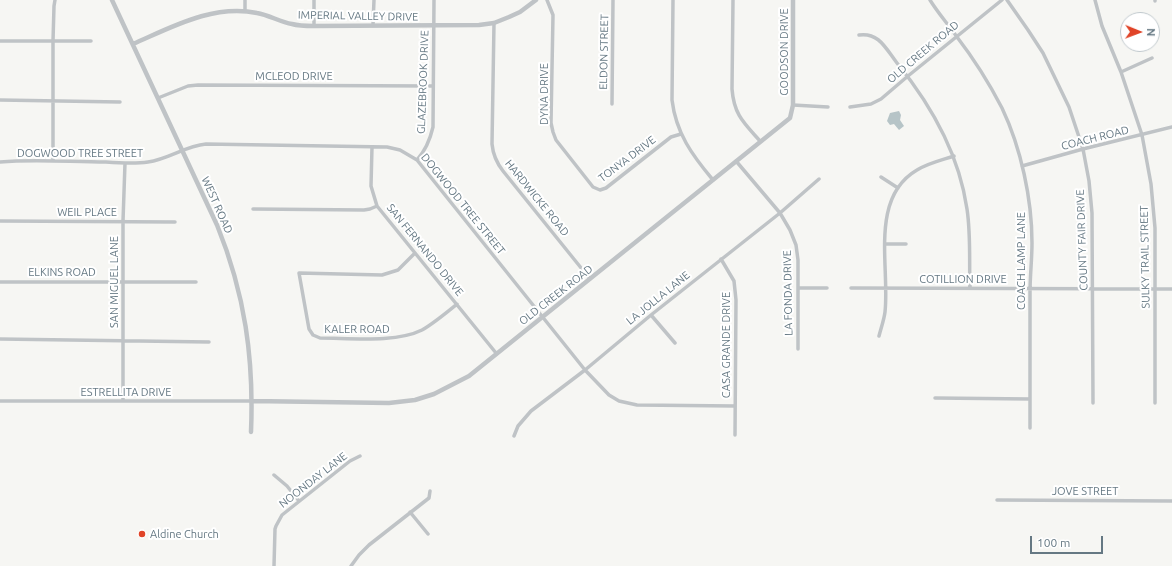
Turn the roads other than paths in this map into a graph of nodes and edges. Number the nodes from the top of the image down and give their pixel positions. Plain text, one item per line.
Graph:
1 (55, 0) edge
2 (112, 0) edge
3 (245, 0) edge
4 (314, 0) edge
5 (374, 0) edge
6 (434, 0) edge
7 (536, 0) edge
8 (547, 0) edge
9 (614, 0) edge
10 (673, 0) edge
11 (733, 0) edge
12 (793, 0) edge
13 (930, 0) edge
14 (1002, 0) edge
15 (1007, 0) edge
16 (1095, 0) edge
17 (245, 11) junction
18 (494, 23) junction
19 (314, 26) junction
20 (373, 26) junction
21 (434, 26) junction
22 (859, 35) dead end
23 (956, 36) junction
24 (0, 41) edge
25 (53, 42) junction
26 (91, 42) dead end
27 (133, 44) junction
28 (1152, 58) dead end
29 (1121, 72) junction
30 (908, 76) junction
31 (432, 86) junction
32 (158, 98) junction
33 (0, 100) edge
34 (53, 101) junction
35 (120, 102) dead end
36 (612, 104) dead end
37 (793, 105) junction
38 (828, 107) dead end
39 (850, 107) dead end
40 (1172, 127) edge
41 (680, 134) junction
42 (1142, 135) junction
43 (760, 141) junction
44 (372, 146) junction
45 (1083, 149) junction
46 (182, 150) junction
47 (954, 156) junction
48 (53, 160) junction
49 (417, 160) junction
50 (736, 161) junction
51 (0, 162) edge
52 (125, 163) junction
53 (1022, 166) junction
54 (881, 177) dead end
55 (587, 179) joint
56 (819, 179) dead end
57 (713, 180) junction
58 (898, 188) junction
59 (377, 206) junction
60 (253, 209) dead end
61 (780, 213) junction
62 (0, 221) edge
63 (123, 221) junction
64 (175, 222) dead end
65 (886, 244) junction
66 (906, 244) dead end
67 (415, 254) junction
68 (721, 259) junction
69 (590, 278) junction
70 (123, 281) junction
71 (0, 282) edge
72 (196, 282) dead end
73 (798, 288) junction
74 (827, 288) dead end
75 (851, 288) dead end
76 (885, 288) junction
77 (970, 288) junction
78 (1030, 288) junction
79 (1093, 288) junction
80 (1155, 289) junction
81 (1172, 289) edge
82 (457, 304) junction
83 (651, 314) junction
84 (543, 316) junction
85 (879, 336) dead end
86 (0, 339) edge
87 (123, 341) junction
88 (209, 342) dead end
89 (675, 343) dead end
90 (798, 349) dead end
91 (496, 353) junction
92 (585, 370) junction
93 (935, 398) dead end
94 (1030, 399) junction
95 (0, 401) edge
96 (123, 401) junction
97 (252, 401) junction
98 (1093, 402) dead end
99 (1155, 403) dead end
100 (735, 406) junction
101 (1030, 428) dead end
102 (251, 432) dead end
103 (735, 435) dead end
104 (514, 436) dead end
105 (360, 456) dead end
106 (274, 475) dead end
107 (430, 490) dead end
108 (997, 500) dead end
109 (299, 501) junction
110 (1172, 501) edge
111 (410, 512) junction
112 (428, 534) dead end
113 (274, 566) edge
114 (350, 566) edge

1 - 25 street
2 - 27 street, WEST ROAD
3 - 17 street
4 - 19 street
5 - 20 street
6 - 21 street, GLAZEBROOK DRIVE
7 - 18 street, IMPERIAL VALLEY DRIVE
8 - 55 street, DYNA DRIVE
9 - 36 street, ELDON STREET
10 - 41 street
11 - 43 street
12 - 37 street, GOODSON DRIVE
13 - 23 street, COACH LAMP LANE
14 - 23 street, OLD CREEK ROAD
15 - 45 street, COUNTY FAIR DRIVE
16 - 29 street, SULKY TRAIL STREET
17 - 19 street, IMPERIAL VALLEY DRIVE
17 - 27 street, IMPERIAL VALLEY DRIVE
18 - 21 street, IMPERIAL VALLEY DRIVE
18 - 69 street, HARDWICKE ROAD
19 - 20 street, IMPERIAL VALLEY DRIVE
20 - 21 street, IMPERIAL VALLEY DRIVE
21 - 31 street, GLAZEBROOK DRIVE
22 - 30 street
23 - 30 street, OLD CREEK ROAD
23 - 53 street, COACH LAMP LANE
24 - 25 street
25 - 26 street
25 - 34 street
27 - 32 street, WEST ROAD
28 - 29 street
29 - 42 street, SULKY TRAIL STREET
30 - 39 street, OLD CREEK ROAD
30 - 47 street
31 - 32 street, MCLEOD DRIVE
31 - 49 street, GLAZEBROOK DRIVE
32 - 46 street, WEST ROAD
33 - 34 street
34 - 35 street
34 - 48 street
37 - 38 street
37 - 43 street, OLD CREEK ROAD
40 - 42 street, COACH ROAD
41 - 55 street, TONYA DRIVE
41 - 57 street
42 - 45 street, COACH ROAD
42 - 80 street, SULKY TRAIL STREET
43 - 50 street, OLD CREEK ROAD
44 - 46 street, DOGWOOD TREE STREET
44 - 49 street, DOGWOOD TREE STREET
44 - 59 street, SAN FERNANDO DRIVE
45 - 53 street, COACH ROAD
45 - 79 street, COUNTY FAIR DRIVE
46 - 52 street, DOGWOOD TREE STREET
46 - 97 street, WEST ROAD
47 - 58 street
47 - 77 street
48 - 51 street, DOGWOOD TREE STREET
48 - 52 street, DOGWOOD TREE STREET
49 - 84 street, DOGWOOD TREE STREET
50 - 57 street, OLD CREEK ROAD
50 - 61 street, LA FONDA DRIVE
52 - 63 street, SAN MIGUEL LANE
53 - 78 street, COACH LAMP LANE
54 - 58 street
56 - 61 street, LA JOLLA LANE
57 - 69 street, OLD CREEK ROAD
58 - 65 street
59 - 60 street
59 - 67 street, SAN FERNANDO DRIVE
61 - 68 street, LA JOLLA LANE
61 - 73 street, LA FONDA DRIVE
62 - 63 street, WEIL PLACE
63 - 64 street, WEIL PLACE
63 - 70 street, SAN MIGUEL LANE
65 - 66 street
65 - 76 street
67 - 82 street, SAN FERNANDO DRIVE
67 - 82 street, KALER ROAD
68 - 83 street, LA JOLLA LANE
68 - 100 street, CASA GRANDE DRIVE
69 - 84 street, OLD CREEK ROAD
70 - 71 street, ELKINS ROAD
70 - 72 street, ELKINS ROAD
70 - 87 street, SAN MIGUEL LANE
73 - 74 street
73 - 90 street, LA FONDA DRIVE
75 - 76 street, COTILLION DRIVE
76 - 77 street, COTILLION DRIVE
76 - 85 street
77 - 78 street, COTILLION DRIVE
78 - 79 street, COTILLION DRIVE
78 - 94 street, COACH LAMP LANE
79 - 80 street, COTILLION DRIVE
79 - 98 street, COUNTY FAIR DRIVE
80 - 81 street, COTILLION DRIVE
80 - 99 street, SULKY TRAIL STREET
82 - 91 street, SAN FERNANDO DRIVE
83 - 89 street
83 - 92 street, LA JOLLA LANE
84 - 91 street, OLD CREEK ROAD
84 - 92 street, DOGWOOD TREE STREET
86 - 87 street
87 - 88 street
87 - 96 street, SAN MIGUEL LANE
91 - 97 street, OLD CREEK ROAD
92 - 100 street, DOGWOOD TREE STREET
92 - 104 street, LA JOLLA LANE
93 - 94 street
94 - 101 street, COACH LAMP LANE
95 - 96 street, ESTRELLITA DRIVE
96 - 97 street, ESTRELLITA DRIVE
97 - 102 street, WEST ROAD
100 - 103 street, CASA GRANDE DRIVE
105 - 109 street, NOONDAY LANE
106 - 109 street
107 - 111 street
108 - 110 street, JOVE STREET
109 - 113 street, NOONDAY LANE
111 - 112 street
111 - 114 street

